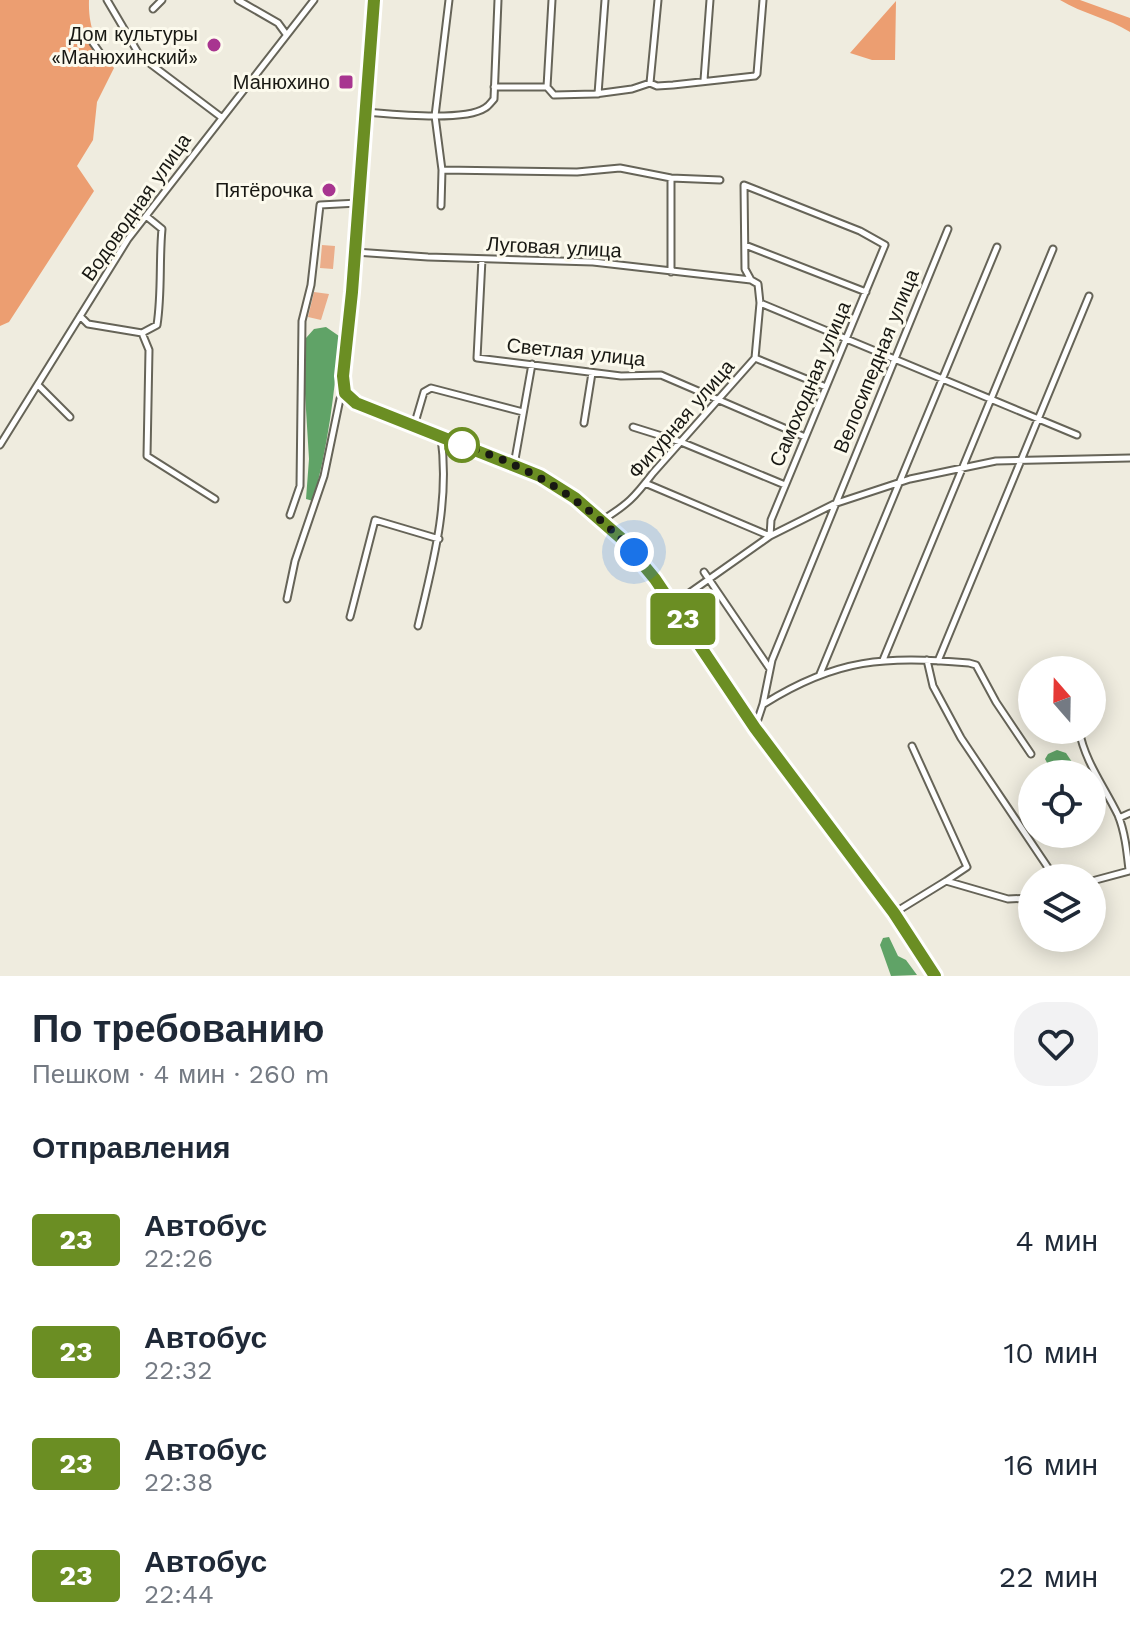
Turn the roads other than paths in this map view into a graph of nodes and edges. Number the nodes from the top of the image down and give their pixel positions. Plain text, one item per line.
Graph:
1 (107, 0) edge
2 (162, 0) edge
3 (238, 0) edge
4 (314, 0) edge
5 (374, 0) edge
6 (449, 0) edge
7 (498, 0) edge
8 (552, 0) edge
9 (605, 0) edge
10 (658, 0) edge
11 (710, 0) edge
12 (763, 0) edge
13 (153, 9) dead end
14 (286, 34) junction
15 (93, 43) dead end
16 (140, 56) junction
17 (704, 80) junction
18 (650, 83) junction
19 (494, 87) junction
20 (547, 87) junction
21 (598, 94) junction
22 (365, 112) junction
23 (435, 116) junction
24 (221, 117) junction
25 (442, 170) junction
26 (671, 178) junction
27 (720, 180) dead end
28 (358, 203) junction
29 (441, 206) dead end
30 (146, 216) junction
31 (948, 229) dead end
32 (745, 245) junction
33 (885, 245) joint
34 (997, 247) dead end
35 (1053, 249) dead end
36 (355, 252) junction
37 (482, 259) junction
38 (671, 272) junction
39 (751, 280) junction
40 (866, 292) junction
41 (1089, 296) dead end
42 (760, 303) junction
43 (80, 316) junction
44 (142, 333) junction
45 (845, 340) junction
46 (755, 358) junction
47 (895, 358) junction
48 (532, 364) junction
49 (592, 372) junction
50 (943, 378) junction
51 (38, 385) junction
52 (826, 387) junction
53 (345, 393) junction
54 (991, 399) junction
55 (717, 401) junction
56 (523, 412) junction
57 (70, 417) dead end
58 (1038, 418) junction
59 (584, 423) dead end
60 (414, 426) junction
61 (633, 427) dead end
62 (1077, 435) dead end
63 (441, 437) junction
64 (805, 437) junction
65 (681, 442) junction
66 (0, 445) edge
67 (1130, 458) edge
68 (1020, 460) junction
69 (514, 465) junction
70 (964, 468) junction
71 (900, 482) junction
72 (645, 483) junction
73 (785, 485) junction
74 (215, 499) dead end
75 (834, 504) junction
76 (290, 515) dead end
77 (601, 521) junction
78 (770, 536) junction
79 (439, 539) junction
80 (704, 572) dead end
81 (709, 579) junction
82 (685, 596) dead end
83 (287, 599) dead end
84 (350, 617) dead end
85 (418, 626) dead end
86 (883, 660) junction
87 (926, 660) junction
88 (938, 661) junction
89 (771, 669) junction
90 (820, 674) junction
91 (763, 704) junction
92 (755, 728) junction
93 (1082, 744) edge
94 (912, 746) dead end
95 (1031, 754) dead end
96 (1130, 813) edge
97 (1119, 818) junction
98 (1046, 864) edge
99 (1129, 871) edge
100 (1106, 877) edge
101 (946, 881) junction
102 (1018, 899) edge
103 (894, 913) junction
104 (935, 976) edge

1 - 16 street
2 - 13 street
3 - 14 street
4 - 14 street, Водоводная улица
5 - 22 street
6 - 23 street
7 - 19 street
8 - 20 street
9 - 21 street
10 - 18 street
11 - 17 street
12 - 17 street
14 - 24 street, Водоводная улица
15 - 16 street
16 - 24 street
17 - 18 street
18 - 21 street
19 - 20 street
19 - 23 street
20 - 21 street
22 - 23 street
22 - 28 street
23 - 25 street
24 - 30 street, Водоводная улица
25 - 26 street
25 - 29 street
26 - 27 street
26 - 38 street
28 - 36 street
28 - 76 street
30 - 43 street, Водоводная улица
30 - 44 street
31 - 47 street, Велосипедная улица
32 - 33 street, Фигурная улица
32 - 39 street, Фигурная улица
32 - 40 street
33 - 40 street, Самоходная улица
34 - 50 street
35 - 54 street
36 - 37 street, Луговая улица
36 - 53 street
37 - 38 street, Луговая улица
37 - 48 street, Светлая улица
38 - 39 street, Луговая улица
39 - 42 street, Фигурная улица
40 - 45 street, Самоходная улица
41 - 58 street
42 - 45 street
42 - 46 street, Фигурная улица
43 - 44 street
43 - 51 street, Водоводная улица
44 - 74 street
45 - 47 street
45 - 52 street, Самоходная улица
46 - 52 street
46 - 55 street, Фигурная улица
47 - 50 street
47 - 75 street, Велосипедная улица
48 - 49 street, Светлая улица
48 - 56 street
49 - 55 street, Светлая улица
49 - 59 street
50 - 54 street
50 - 71 street
51 - 57 street
51 - 66 street, Водоводная улица
52 - 64 street, Самоходная улица
53 - 60 street
53 - 83 street
54 - 58 street
54 - 70 street
55 - 64 street, Светлая улица
55 - 65 street, Фигурная улица
56 - 60 street
56 - 69 street
58 - 62 street
58 - 68 street
60 - 63 street
61 - 65 street
63 - 69 street
63 - 79 street
64 - 73 street, Самоходная улица
65 - 72 street, Фигурная улица
65 - 73 street
67 - 68 street
68 - 70 street
68 - 88 street
69 - 77 street
70 - 71 street
70 - 86 street
71 - 75 street
71 - 90 street
72 - 77 street, Фигурная улица
72 - 78 street
73 - 78 street, Самоходная улица
75 - 78 street
75 - 89 street, Велосипедная улица
77 - 92 street
78 - 81 street
79 - 84 street
79 - 85 street
80 - 81 street
81 - 82 street
81 - 89 street
86 - 87 street
86 - 90 street
87 - 88 street
87 - 98 street
88 - 95 street
89 - 91 street, Велосипедная улица
90 - 91 street
91 - 92 street, Велосипедная улица
92 - 103 street
93 - 97 street
94 - 101 street
96 - 97 street
97 - 99 street
99 - 100 street
101 - 102 street
101 - 103 street
103 - 104 street

